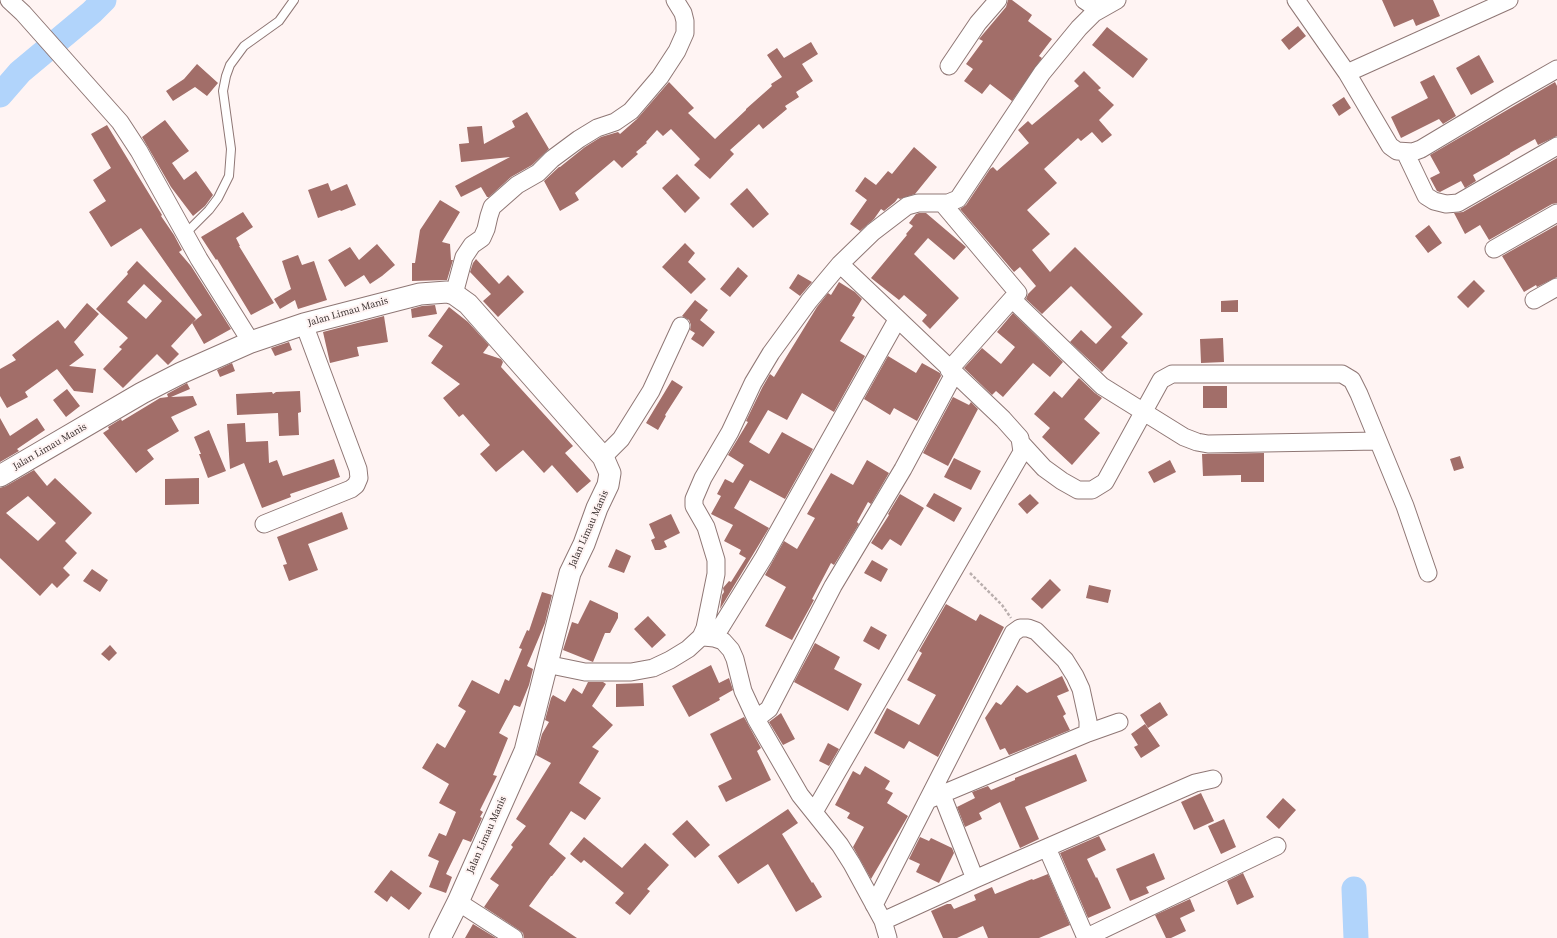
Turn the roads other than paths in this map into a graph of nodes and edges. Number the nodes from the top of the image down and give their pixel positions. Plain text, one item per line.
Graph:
1 (9, 0) edge
2 (294, 0) edge
3 (675, 0) edge
4 (998, 0) edge
5 (1084, 0) edge
6 (1117, 0) edge
7 (1296, 0) edge
8 (1509, 0) edge
9 (1099, 10) junction
10 (949, 66) dead end
11 (1557, 69) edge
12 (1347, 73) junction
13 (1557, 146) edge
14 (1405, 152) junction
15 (943, 204) junction
16 (1557, 213) edge
17 (185, 234) junction
18 (1494, 249) dead end
19 (840, 264) junction
20 (1557, 287) edge
21 (454, 294) junction
22 (1012, 299) junction
23 (1534, 300) dead end
24 (897, 320) junction
25 (304, 324) junction
26 (680, 326) dead end
27 (251, 342) junction
28 (952, 372) junction
29 (1144, 413) junction
30 (1378, 441) junction
31 (1022, 444) junction
32 (603, 457) junction
33 (0, 476) edge
34 (264, 524) dead end
35 (1428, 573) dead end
36 (708, 637) junction
37 (546, 664) junction
38 (756, 719) junction
39 (1119, 722) dead end
40 (1088, 733) junction
41 (1213, 779) dead end
42 (935, 797) junction
43 (814, 812) junction
44 (1277, 846) dead end
45 (1046, 848) junction
46 (975, 879) junction
47 (458, 902) junction
48 (874, 905) junction
49 (883, 921) junction
50 (440, 938) edge
51 (514, 938) edge
52 (888, 938) edge
53 (1086, 938) edge

1 - 17 street
2 - 17 lane
3 - 21 street
4 - 10 street
5 - 9 street
6 - 9 street
7 - 12 street
8 - 12 street
9 - 15 street
11 - 14 street
12 - 14 street
13 - 14 street
15 - 19 street
15 - 22 street
16 - 18 street
17 - 27 street
19 - 24 street
19 - 36 street
20 - 23 street
21 - 25 street, Jalan Limau Manis
21 - 32 street, Jalan Limau Manis
22 - 28 street
22 - 29 street
24 - 28 street
24 - 36 street
25 - 27 street, Jalan Limau Manis
25 - 34 street
26 - 32 street
27 - 33 street, Jalan Limau Manis
28 - 31 street
28 - 38 street
29 - 30 street
29 - 30 street
29 - 31 street
30 - 35 street
31 - 43 street
32 - 37 street, Jalan Limau Manis
36 - 37 street
36 - 38 street
37 - 47 street, Jalan Limau Manis
38 - 43 street
39 - 40 street
40 - 42 street
40 - 42 street
41 - 45 street
42 - 46 street
42 - 48 street
43 - 48 street
44 - 53 street
45 - 46 street
45 - 53 street
46 - 49 street
47 - 50 street, Jalan Limau Manis
47 - 51 street
48 - 49 street
49 - 52 street

